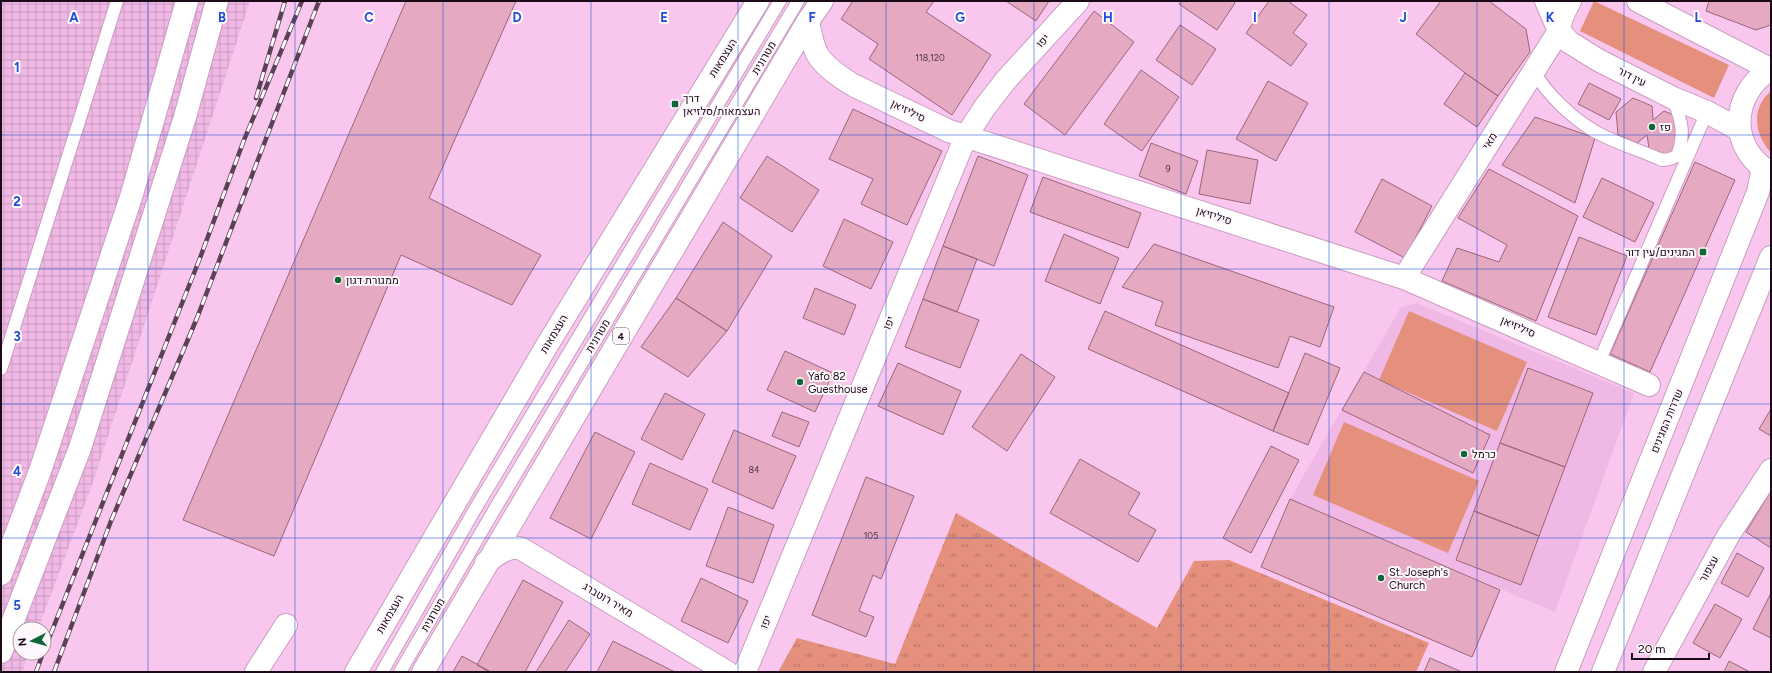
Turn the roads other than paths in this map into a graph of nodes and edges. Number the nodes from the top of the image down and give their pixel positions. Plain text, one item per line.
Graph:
1 (117, 1) edge
2 (187, 1) edge
3 (217, 1) edge
4 (758, 1) edge
5 (780, 1) edge
6 (798, 1) edge
7 (822, 1) edge
8 (1078, 1) edge
9 (1546, 1) edge
10 (1570, 1) edge
11 (1650, 4) edge
12 (808, 21) junction
13 (1559, 31) junction
14 (1771, 69) edge
15 (1534, 72) junction
16 (1673, 98) junction
17 (1707, 112) junction
18 (1740, 130) junction
19 (966, 136) junction
20 (1767, 171) edge
21 (1771, 257) edge
22 (1404, 278) junction
23 (3, 354) edge
24 (1600, 362) junction
25 (1, 368) edge
26 (1648, 385) dead end
27 (1771, 470) edge
28 (486, 563) junction
29 (1, 574) edge
30 (286, 625) dead end
31 (1, 652) edge
32 (256, 672) edge
33 (356, 672) edge
34 (382, 672) edge
35 (400, 672) edge
36 (423, 672) edge
37 (727, 672) edge
38 (745, 672) edge
39 (1566, 672) edge
40 (1603, 672) edge
41 (1654, 672) edge

1 - 23 lane
2 - 29 main road
3 - 31 main road
4 - 33 main road, העצמאות
5 - 34 lane, מטרונית
6 - 35 lane, מטרונית
7 - 12 main road, 4
8 - 19 main road, יפו
9 - 13 main road, עין דור
10 - 13 main road, מאי
11 - 14 main road
12 - 19 main road, סיליזיאן
12 - 28 main road, 4
13 - 15 main road, מאי
13 - 16 main road, עין דור
14 - 18 main road
15 - 16 lane
15 - 22 main road, מאי
16 - 17 main road, עין דור
17 - 18 main road, עין דור
17 - 24 lane
18 - 20 main road
19 - 22 main road, סיליזיאן
19 - 38 main road, יפו
20 - 39 main road, שדרות המגינים
21 - 40 main road
22 - 24 main road, סיליזיאן
23 - 25 lane
24 - 26 main road, סיליזיאן
27 - 41 main road, עצפור
28 - 36 main road, 4
28 - 37 main road, מאיר רוטברג
30 - 32 main road

